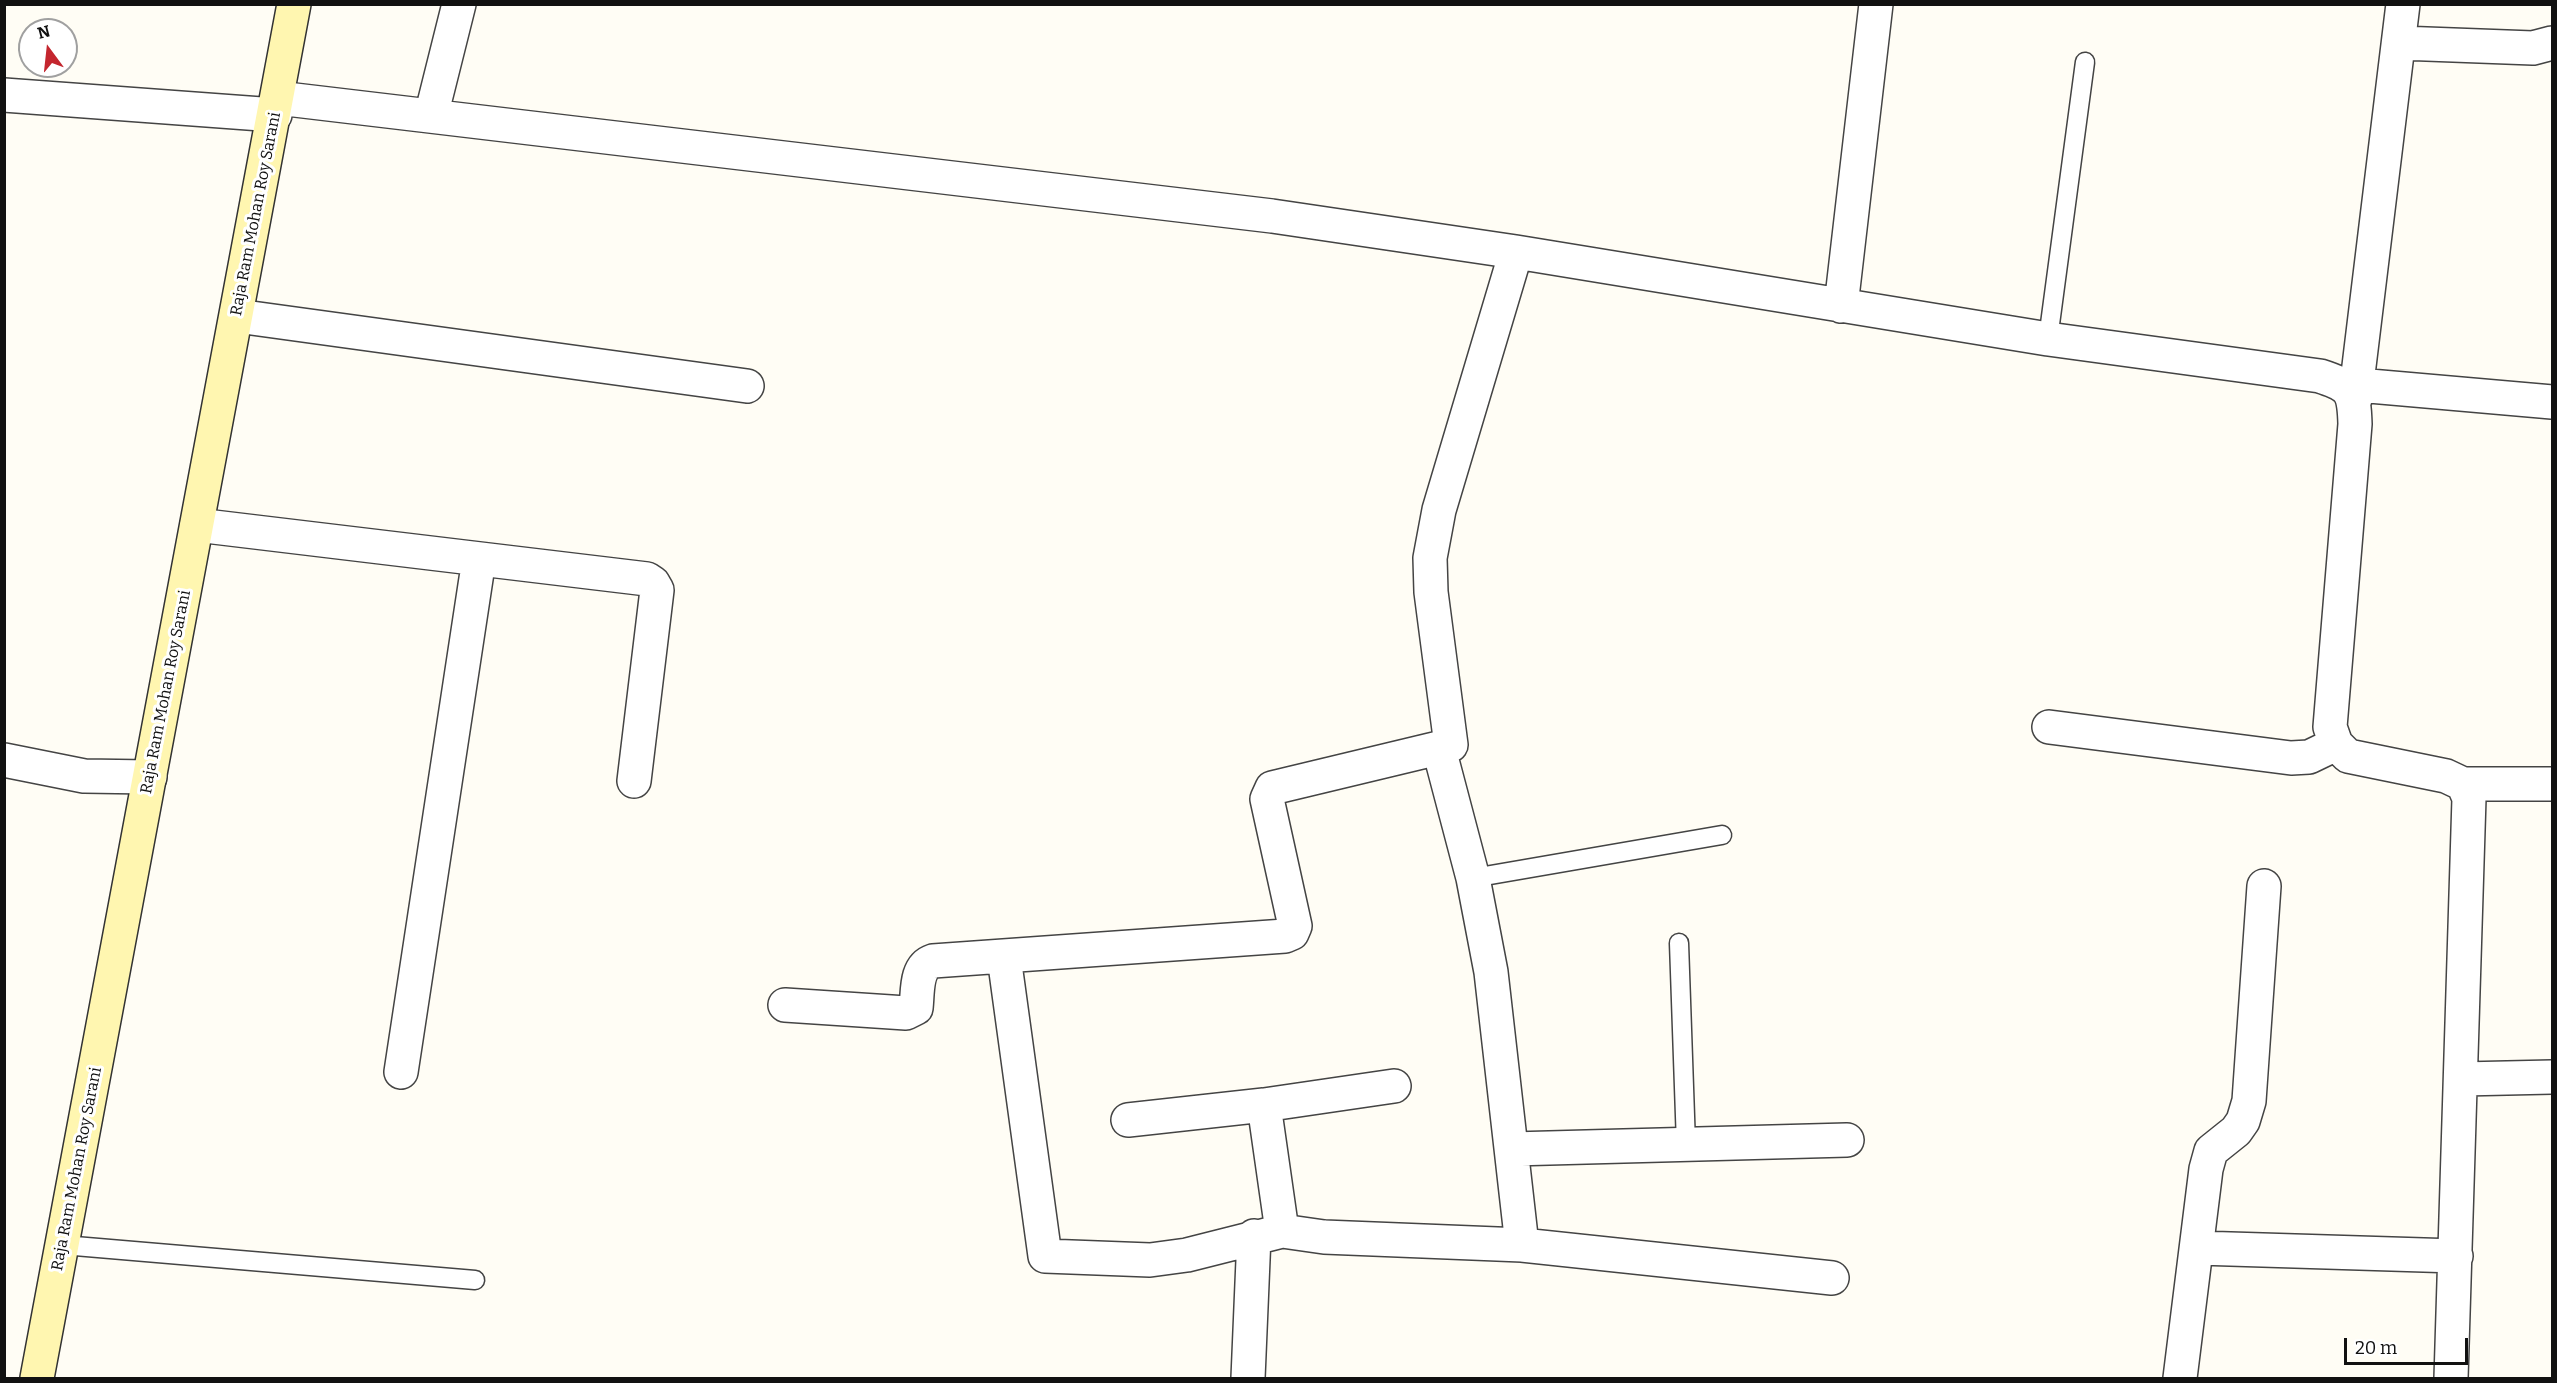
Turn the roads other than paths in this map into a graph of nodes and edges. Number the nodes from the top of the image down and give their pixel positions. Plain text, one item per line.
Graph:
1 (294, 4) edge
2 (459, 4) edge
3 (1876, 4) edge
4 (2403, 4) edge
5 (2400, 43) junction
6 (2553, 43) edge
7 (2085, 62) dead end
8 (4, 95) edge
9 (276, 106) junction
10 (431, 116) junction
11 (1516, 252) junction
12 (1841, 306) junction
13 (237, 316) junction
14 (2048, 339) junction
15 (747, 386) dead end
16 (2356, 392) junction
17 (2553, 402) edge
18 (197, 525) junction
19 (479, 559) junction
20 (2049, 727) dead end
21 (2336, 744) junction
22 (1439, 749) junction
23 (4, 760) edge
24 (150, 777) junction
25 (633, 781) dead end
26 (2463, 784) junction
27 (2553, 784) edge
28 (1722, 835) dead end
29 (1473, 878) junction
30 (2264, 886) dead end
31 (1679, 943) dead end
32 (1004, 957) junction
33 (785, 1005) dead end
34 (401, 1072) dead end
35 (2553, 1077) edge
36 (2462, 1078) junction
37 (1394, 1086) dead end
38 (1264, 1105) junction
39 (1128, 1120) dead end
40 (1847, 1140) dead end
41 (1686, 1145) junction
42 (1512, 1149) junction
43 (1268, 1234) junction
44 (63, 1245) junction
45 (1522, 1245) junction
46 (2198, 1248) junction
47 (2456, 1256) junction
48 (1832, 1278) dead end
49 (475, 1280) dead end
50 (37, 1378) edge
51 (1248, 1378) edge
52 (2180, 1378) edge
53 (2451, 1378) edge

1 - 9 street, Raja Ram Mohan Roy Sarani
2 - 10 street
3 - 12 street
4 - 5 street
5 - 6 street
5 - 16 street
7 - 14 lane
8 - 9 street
9 - 10 street
9 - 13 street, Raja Ram Mohan Roy Sarani
10 - 11 street
11 - 12 street
11 - 22 street
12 - 14 street
13 - 15 street
13 - 18 street, Raja Ram Mohan Roy Sarani
14 - 16 street
16 - 17 street
16 - 21 street
18 - 19 street
18 - 24 street, Raja Ram Mohan Roy Sarani
19 - 25 street
19 - 34 street
20 - 21 street
21 - 26 street
22 - 29 street
22 - 32 street
23 - 24 street
24 - 44 street, Raja Ram Mohan Roy Sarani
26 - 27 street
26 - 36 street
28 - 29 lane
29 - 42 street
30 - 46 street
31 - 41 lane
32 - 33 street
32 - 43 street
35 - 36 street
36 - 47 street
37 - 38 street
38 - 39 street
38 - 43 street
40 - 41 street
41 - 42 street
42 - 45 street
43 - 45 street
43 - 51 street
44 - 49 lane
44 - 50 street, Raja Ram Mohan Roy Sarani
45 - 48 street
46 - 47 street
46 - 52 street
47 - 53 street

